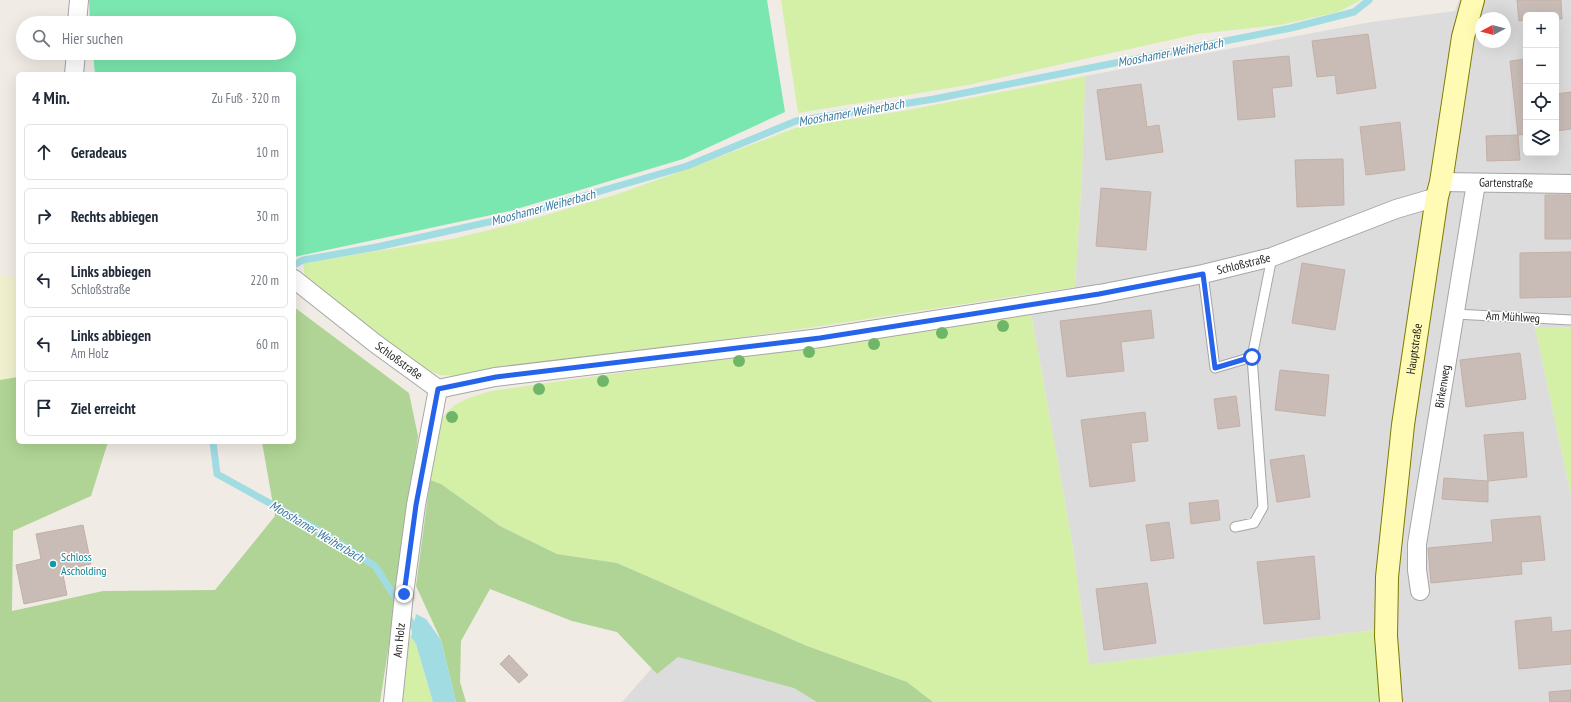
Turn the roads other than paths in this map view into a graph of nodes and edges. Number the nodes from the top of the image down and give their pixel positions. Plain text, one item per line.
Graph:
1 (79, 0) edge
2 (1473, 0) edge
3 (78, 16) edge
4 (75, 60) edge
5 (74, 72) edge
6 (1476, 183) junction
7 (1571, 184) edge
8 (1439, 189) junction
9 (1272, 257) junction
10 (1203, 274) junction
11 (296, 282) edge
12 (1455, 314) junction
13 (1571, 320) edge
14 (1252, 357) junction
15 (438, 389) junction
16 (1235, 527) dead end
17 (1420, 591) dead end
18 (393, 702) edge
19 (1391, 702) edge

1 - 3 street
2 - 8 main road, Hauptstraße
4 - 5 street
6 - 7 street, Gartenstraße
6 - 8 street, Gartenstraße
6 - 12 street, Birkenweg
8 - 9 street, Schloßstraße
8 - 19 main road, Hauptstraße
9 - 10 street, Schloßstraße
9 - 14 lane
10 - 14 lane
10 - 15 street, Schloßstraße
11 - 15 street, Schloßstraße
12 - 13 lane, Am Mühlweg
12 - 17 street, Birkenweg
14 - 16 lane
15 - 18 street, Am Holz

